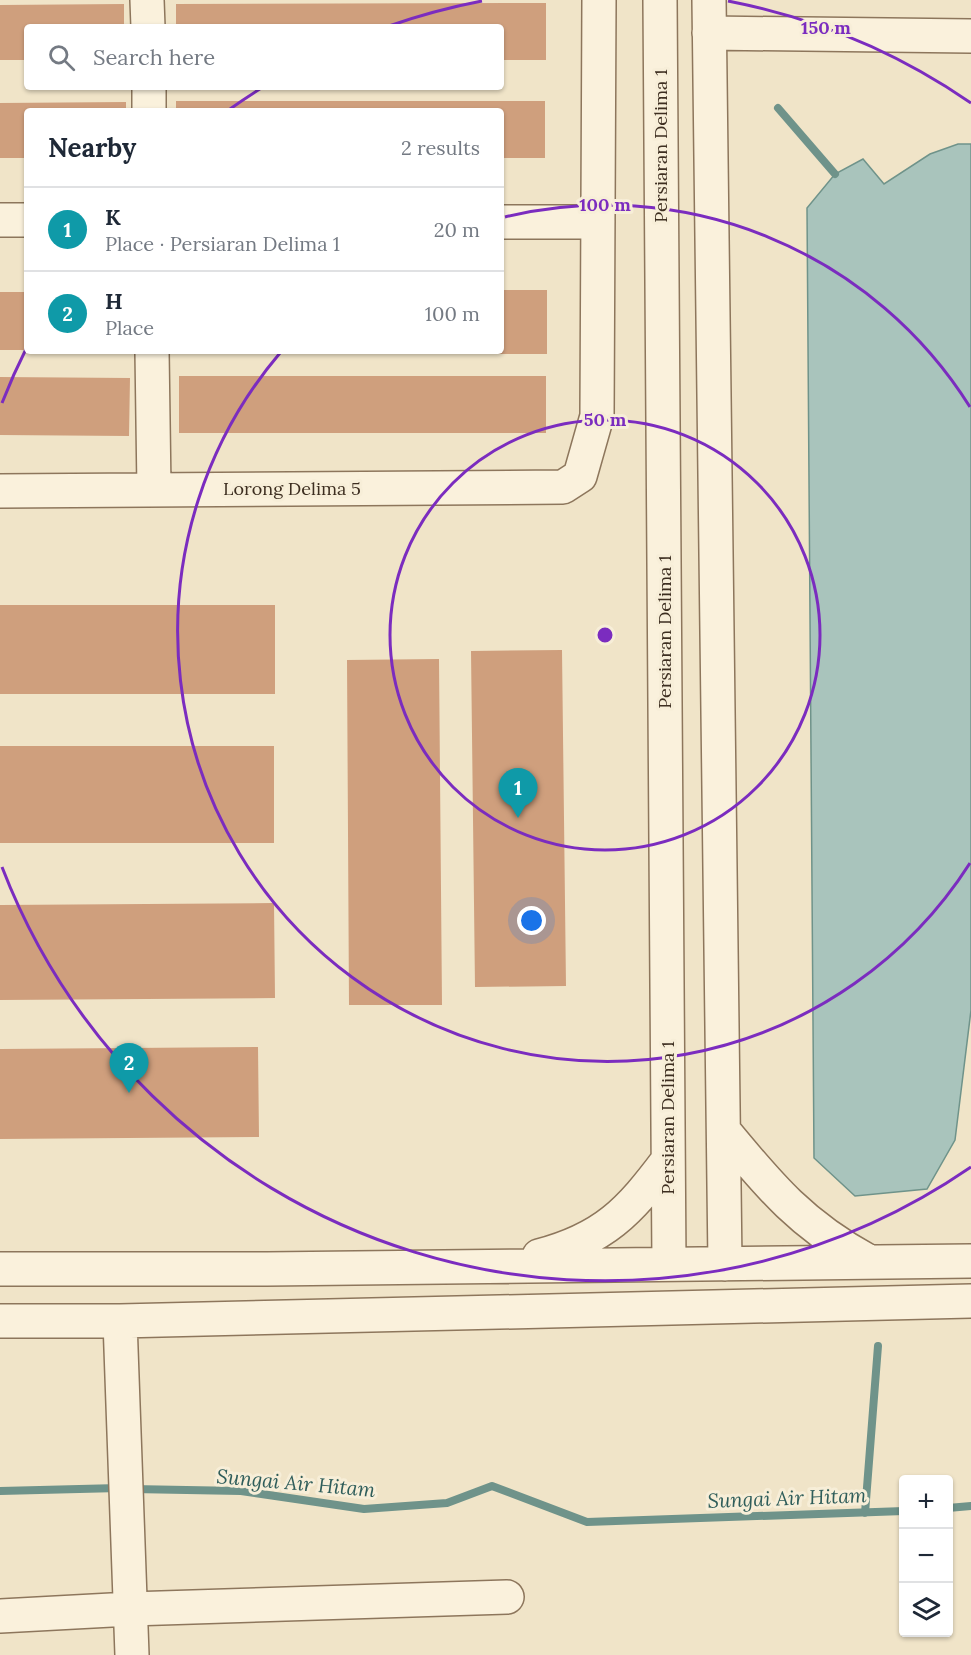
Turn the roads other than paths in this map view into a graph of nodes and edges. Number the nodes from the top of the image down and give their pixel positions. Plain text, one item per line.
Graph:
1 (147, 0) edge
2 (599, 0) edge
3 (660, 0) edge
4 (709, 0) edge
5 (148, 24) edge
6 (710, 33) junction
7 (971, 36) edge
8 (149, 90) edge
9 (149, 108) edge
10 (0, 220) edge
11 (24, 220) edge
12 (504, 222) edge
13 (598, 222) junction
14 (152, 354) edge
15 (154, 490) junction
16 (0, 491) edge
17 (664, 554) junction
18 (716, 558) junction
19 (724, 1131) junction
20 (668, 1160) junction
21 (971, 1261) edge
22 (871, 1262) junction
23 (669, 1264) junction
24 (725, 1264) junction
25 (499, 1267) junction
26 (0, 1269) edge
27 (971, 1301) edge
28 (0, 1321) edge
29 (120, 1321) junction
30 (507, 1597) dead end
31 (130, 1601) junction
32 (0, 1616) edge
33 (132, 1655) edge

1 - 5 street
2 - 13 street
3 - 17 street, Persiaran Delima 1
4 - 6 street
6 - 7 street
6 - 18 street
8 - 9 street
10 - 11 street
12 - 13 street
13 - 15 street, Lorong Delima 5
14 - 15 street
15 - 16 street, Lorong Delima 5
17 - 18 street
17 - 20 street, Persiaran Delima 1
18 - 19 street
19 - 22 street
19 - 24 street
20 - 23 street, Persiaran Delima 1
20 - 25 street
21 - 22 street
22 - 24 street
23 - 24 street
23 - 25 street
25 - 26 street
27 - 29 street
28 - 29 street
29 - 31 street
30 - 31 street
31 - 32 street
31 - 33 street

